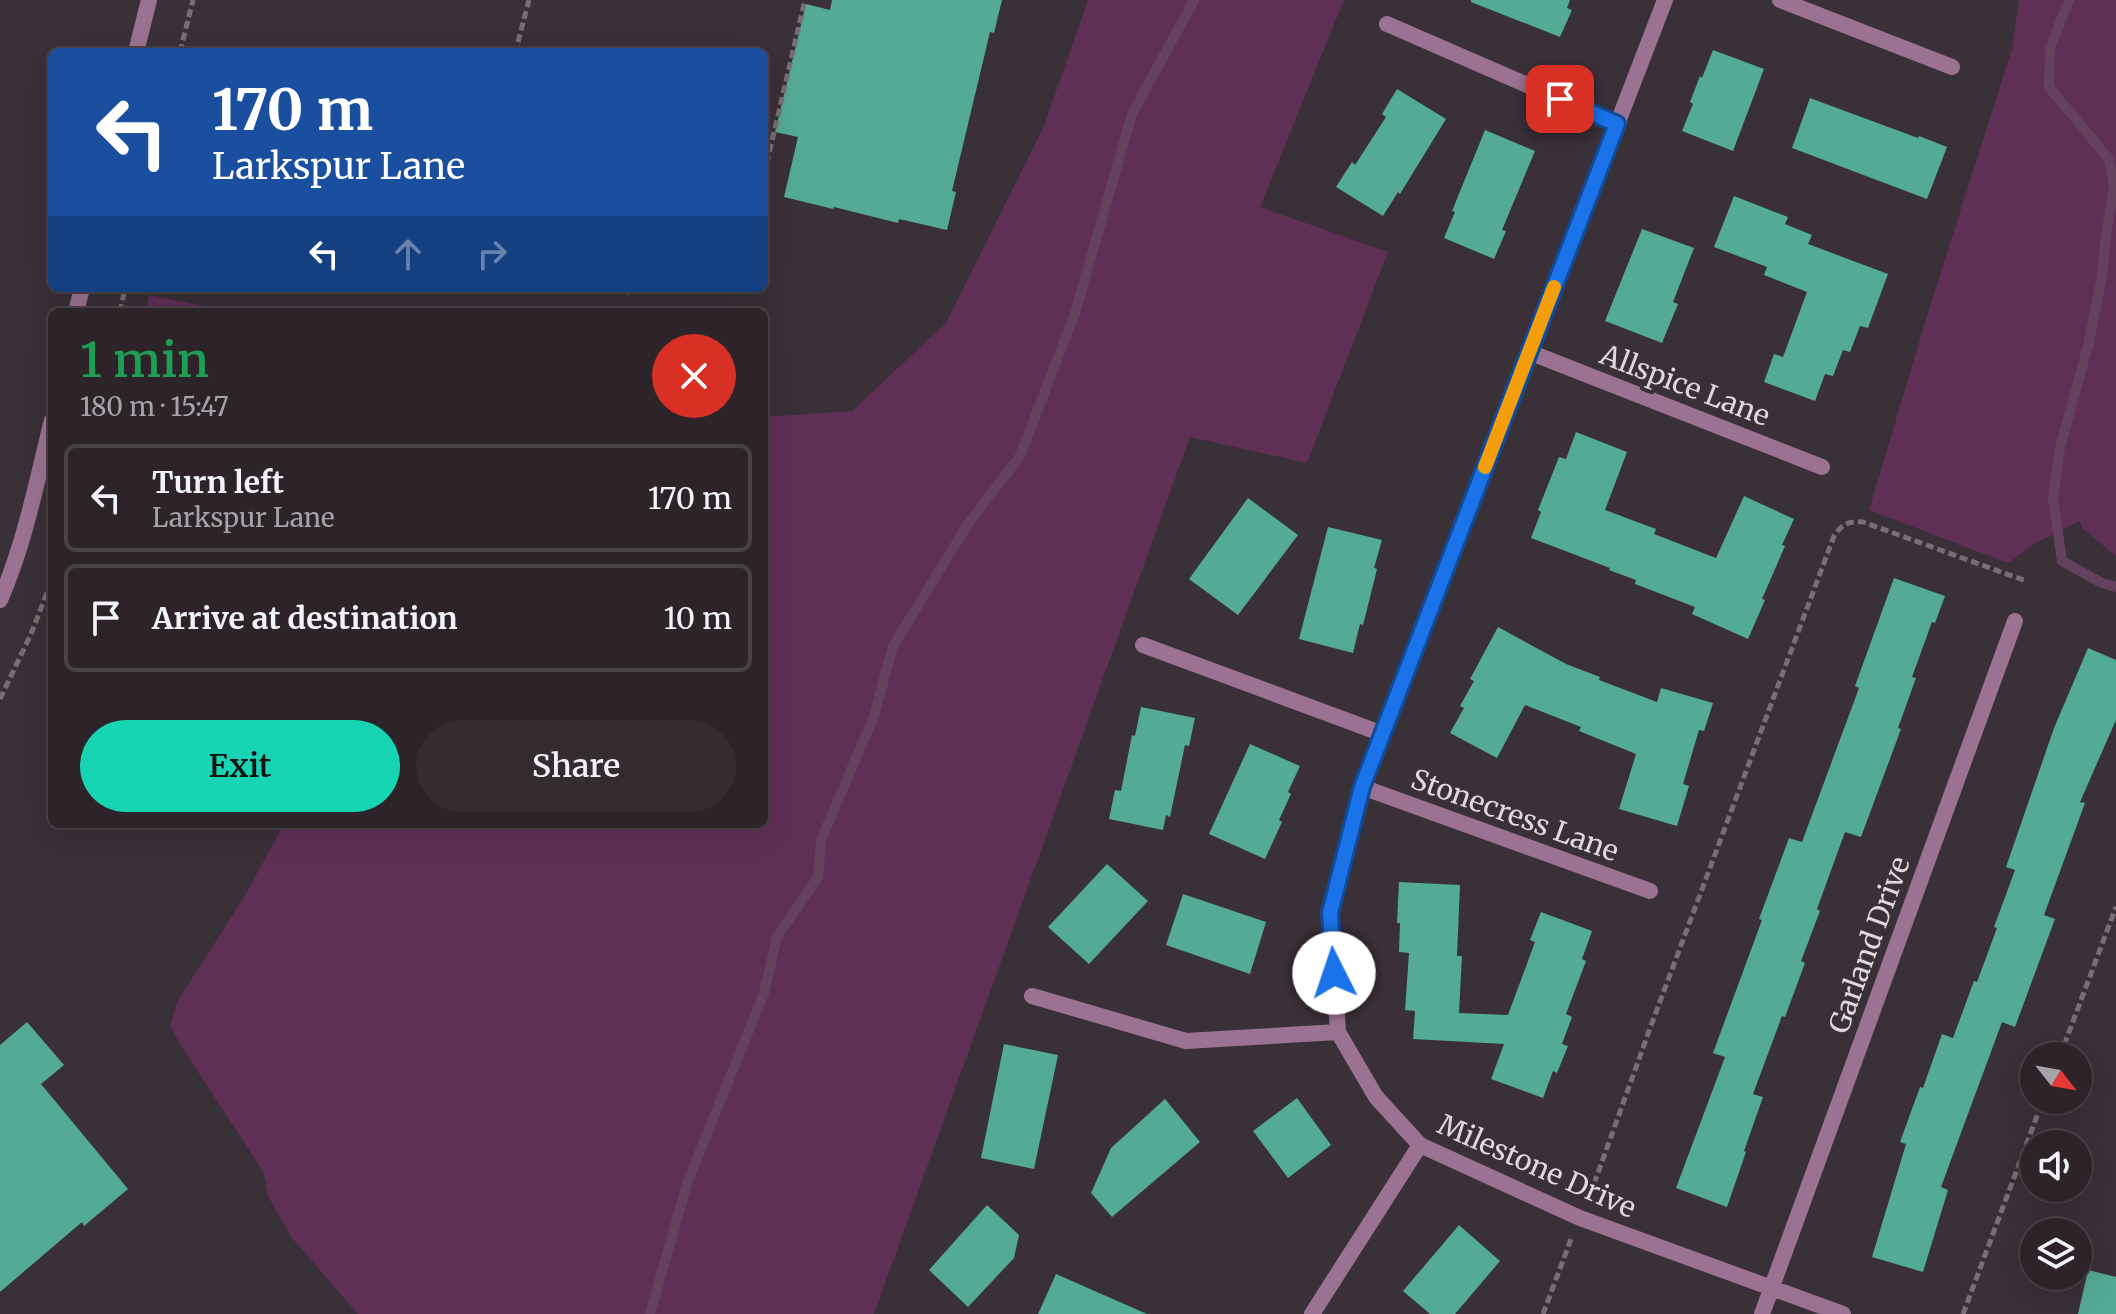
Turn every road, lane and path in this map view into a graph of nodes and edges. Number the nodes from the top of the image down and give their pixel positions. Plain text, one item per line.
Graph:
1 (149, 0) edge
2 (193, 0) edge
3 (529, 0) edge
4 (805, 0) edge
5 (1665, 0) edge
6 (1780, 0) edge
7 (1387, 24) dead end
8 (518, 42) dead end
9 (137, 48) edge
10 (181, 48) edge
11 (1952, 67) dead end
12 (1617, 124) junction
13 (768, 158) edge
14 (1529, 352) junction
15 (48, 437) edge
16 (1822, 467) dead end
17 (2026, 581) dead end
18 (48, 590) edge
19 (0, 600) edge
20 (2015, 621) dead end
21 (1143, 645) dead end
22 (0, 699) edge
23 (1383, 734) junction
24 (1362, 787) junction
25 (1650, 891) dead end
26 (2116, 907) edge
27 (1032, 996) dead end
28 (1338, 1032) junction
29 (2065, 1042) edge
30 (2038, 1114) edge
31 (1420, 1145) junction
32 (1590, 1196) dead end
33 (1571, 1238) dead end
34 (1772, 1288) junction
35 (1312, 1314) edge
36 (1543, 1314) edge
37 (1762, 1314) edge
38 (1843, 1314) edge
39 (1963, 1314) edge

1 - 9 street
2 - 10 path
3 - 8 path
4 - 13 path
5 - 12 street, Milestone Drive
6 - 11 street
7 - 12 street
12 - 14 street, Milestone Drive
14 - 16 street, Allspice Lane
14 - 23 street, Milestone Drive
15 - 19 street
17 - 32 path
18 - 22 path
20 - 34 street, Garland Drive
21 - 23 street
23 - 24 street, Milestone Drive
24 - 25 street, Stonecress Lane
24 - 28 street, Milestone Drive
26 - 29 path
27 - 28 street
28 - 31 street, Milestone Drive
30 - 39 path
31 - 34 street, Milestone Drive
31 - 35 street
33 - 36 path
34 - 37 street, Garland Drive
34 - 38 street, Milestone Drive

